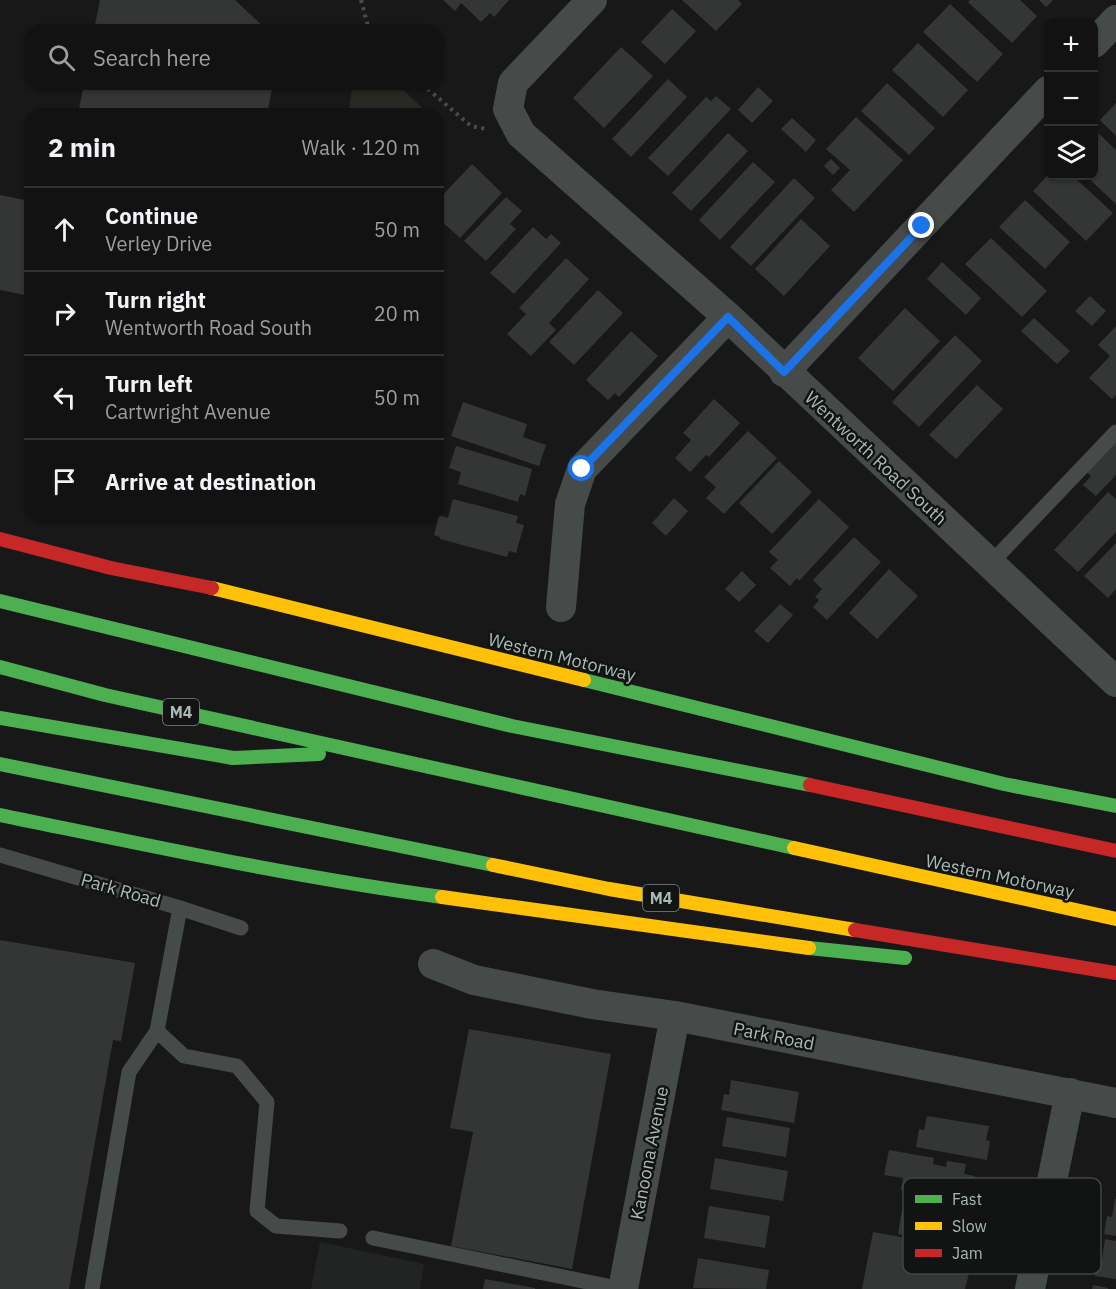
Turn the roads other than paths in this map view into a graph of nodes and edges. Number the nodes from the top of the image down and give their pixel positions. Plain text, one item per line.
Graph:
1 (592, 0) edge
2 (1116, 20) edge
3 (1098, 40) edge
4 (1044, 95) edge
5 (728, 317) junction
6 (784, 372) junction
7 (1116, 432) edge
8 (28, 532) dead end
9 (0, 539) edge
10 (990, 564) junction
11 (208, 587) junction
12 (0, 601) edge
13 (561, 607) dead end
14 (0, 667) edge
15 (1116, 682) edge
16 (0, 718) edge
17 (363, 752) junction
18 (0, 764) edge
19 (1116, 806) edge
20 (0, 815) edge
21 (1116, 851) edge
22 (0, 855) edge
23 (180, 908) junction
24 (1116, 919) edge
25 (241, 928) dead end
26 (917, 960) dead end
27 (433, 964) dead end
28 (999, 968) dead end
29 (1116, 973) edge
30 (1116, 979) edge
31 (675, 1017) junction
32 (157, 1031) junction
33 (1070, 1093) junction
34 (1116, 1103) edge
35 (1053, 1178) edge
36 (340, 1231) dead end
37 (373, 1238) dead end
38 (1033, 1274) edge
39 (92, 1289) edge
40 (622, 1289) edge
41 (1030, 1289) edge

1 - 5 street, Wentworth Road South
2 - 3 street
4 - 6 street
5 - 6 street, Wentworth Road South
5 - 13 street
6 - 10 street, Wentworth Road South
7 - 10 lane
8 - 11 highway
9 - 11 highway, Western Motorway
10 - 15 street, Wentworth Road South
11 - 19 highway, Western Motorway
12 - 21 highway
14 - 17 highway, Western Motorway / M4
16 - 17 highway
17 - 24 highway, Western Motorway / M4
18 - 29 highway, M4
20 - 26 highway
22 - 23 lane, Park Road
23 - 25 lane, Park Road
23 - 32 lane
27 - 31 street, Park Road
28 - 30 highway
31 - 33 street, Park Road
31 - 40 street, Kanoona Avenue
32 - 36 lane
32 - 39 lane
33 - 34 street, Park Road
33 - 35 street
37 - 40 lane
38 - 41 street

